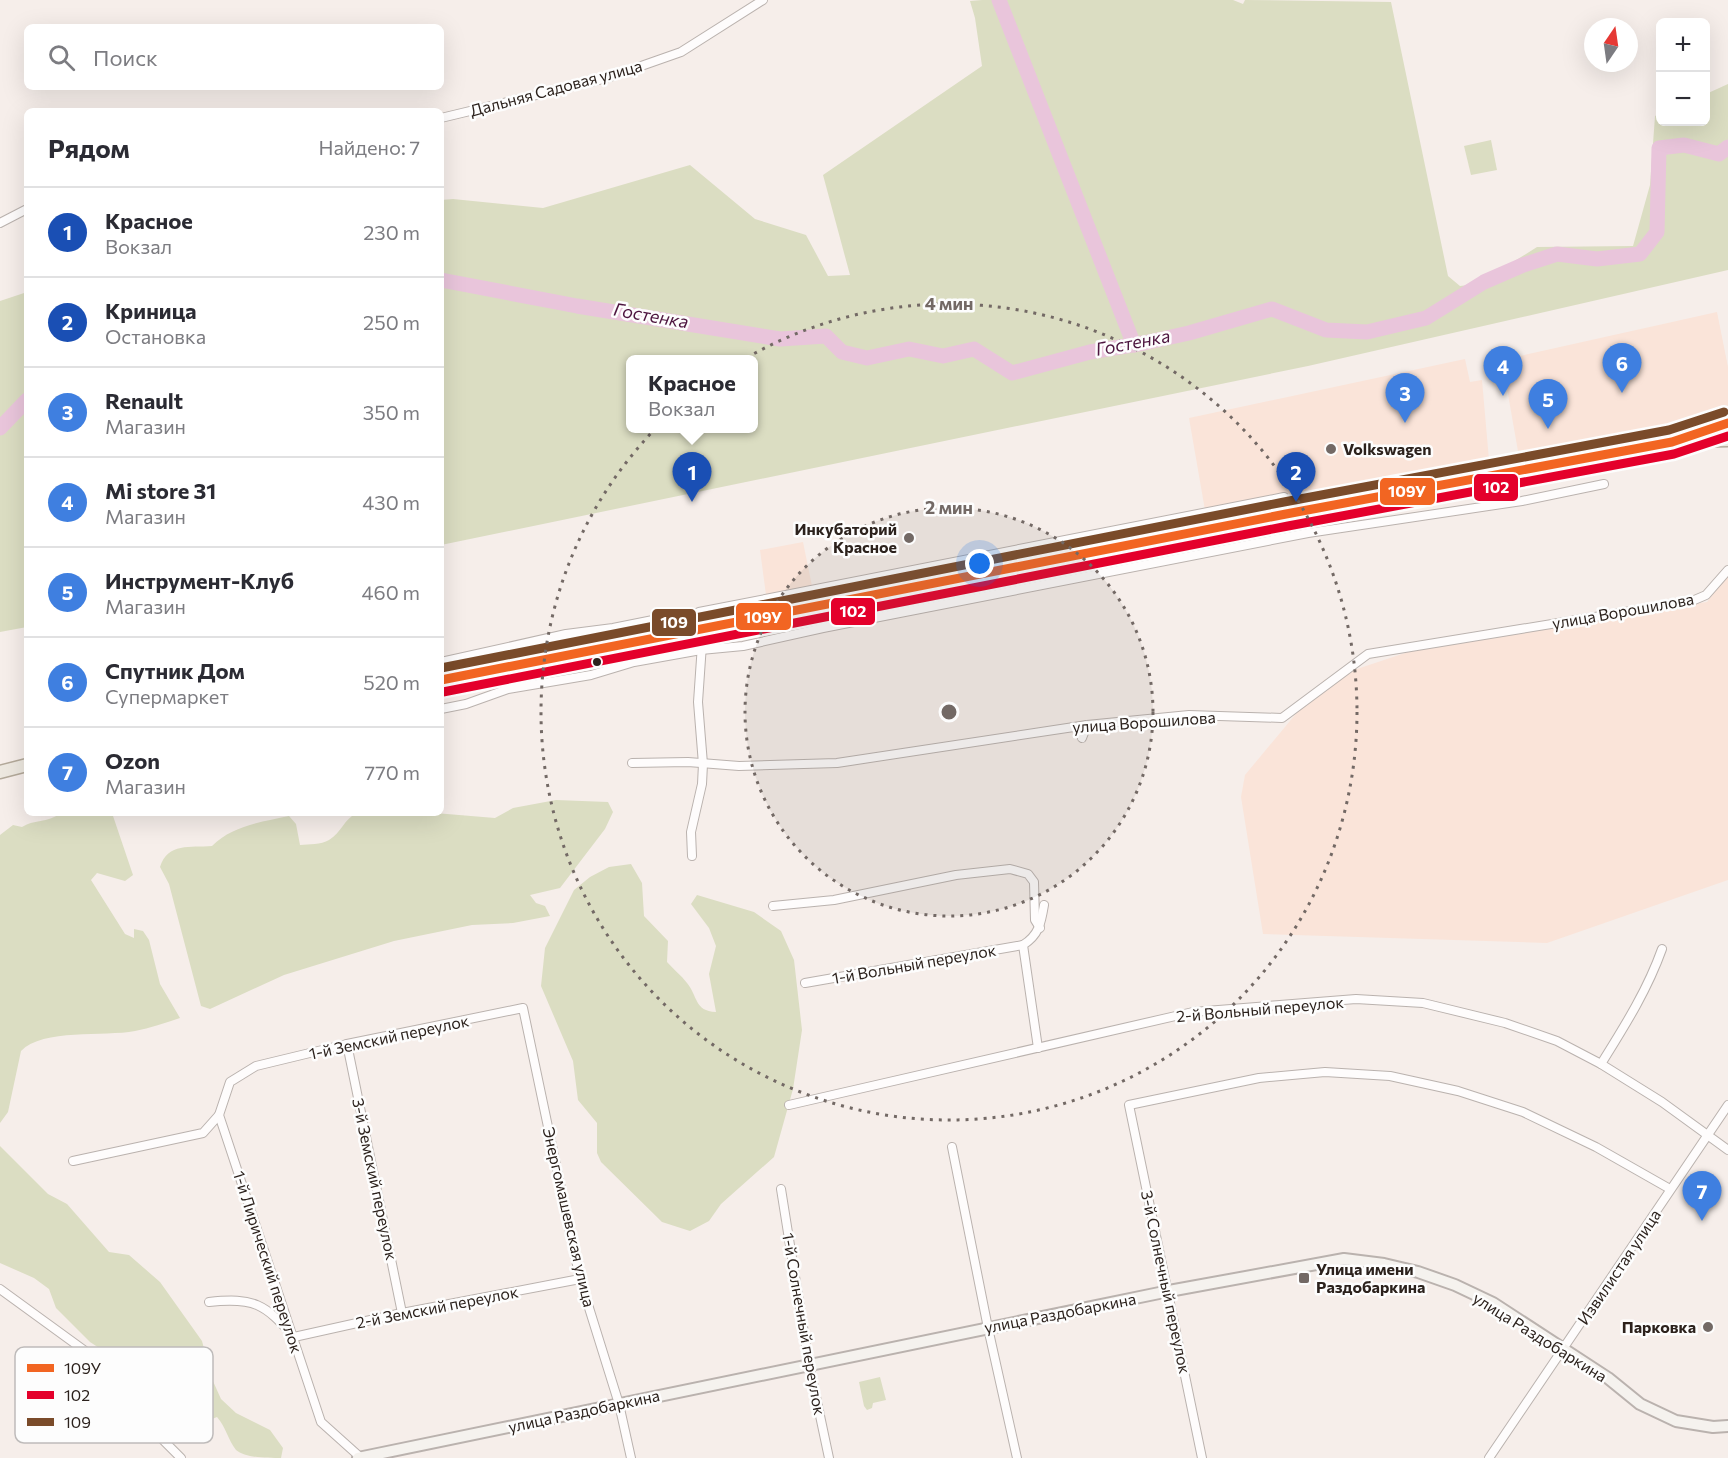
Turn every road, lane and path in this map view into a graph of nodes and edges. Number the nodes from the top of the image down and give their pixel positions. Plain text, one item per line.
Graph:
1 (763, 0) edge
2 (444, 117) edge
3 (24, 211) edge
4 (0, 223) edge
5 (1728, 423) edge
6 (1728, 440) edge
7 (1672, 442) junction
8 (1604, 483) dead end
9 (1286, 514) junction
10 (1728, 570) edge
11 (699, 612) dead end
12 (688, 613) dead end
13 (703, 630) junction
14 (701, 650) junction
15 (444, 661) edge
16 (444, 679) edge
17 (444, 708) edge
18 (1087, 725) junction
19 (1082, 738) dead end
20 (632, 763) dead end
21 (703, 764) junction
22 (24, 766) edge
23 (0, 772) edge
24 (693, 856) dead end
25 (1044, 905) dead end
26 (773, 906) dead end
27 (1040, 928) junction
28 (1023, 945) junction
29 (1662, 949) dead end
30 (805, 983) dead end
31 (523, 1008) joint
32 (347, 1044) junction
33 (1038, 1048) junction
34 (1601, 1064) junction
35 (789, 1105) dead end
36 (1728, 1105) edge
37 (219, 1115) junction
38 (1708, 1137) junction
39 (952, 1147) dead end
40 (1728, 1150) edge
41 (73, 1161) dead end
42 (781, 1189) dead end
43 (1670, 1189) junction
44 (580, 1279) junction
45 (0, 1289) edge
46 (1169, 1291) junction
47 (209, 1302) dead end
48 (402, 1313) junction
49 (988, 1328) junction
50 (294, 1337) junction
51 (81, 1347) edge
52 (1563, 1349) junction
53 (809, 1364) junction
54 (619, 1404) junction
55 (1728, 1426) edge
56 (166, 1443) edge
57 (181, 1458) edge
58 (359, 1458) edge
59 (631, 1458) edge
60 (829, 1458) edge
61 (1017, 1458) edge
62 (1202, 1458) edge
63 (1489, 1458) edge

1 - 2 street, Дальняя Садовая улица
3 - 4 street
5 - 7 main road
6 - 7 main road
7 - 9 main road
8 - 14 street
9 - 11 street
9 - 13 main road
10 - 18 street, улица Ворошилова
12 - 15 street
13 - 14 street
13 - 16 main road
14 - 17 street
14 - 21 street
18 - 19 street
18 - 21 street, улица Ворошилова
20 - 21 street, улица Ворошилова
21 - 24 street
22 - 23 main road
25 - 27 street
26 - 27 street
27 - 28 street
28 - 30 street, 1-й Вольный переулок
28 - 33 street
29 - 34 street
31 - 32 street, 1-й Земский переулок
31 - 44 street, Энергомашевская улица
32 - 37 street, 1-й Земский переулок
32 - 48 street, 3-й Земский переулок
33 - 34 street, 2-й Вольный переулок
33 - 35 street, 2-й Вольный переулок
34 - 38 street, 2-й Вольный переулок
36 - 38 street, Извилистая улица
37 - 41 street
37 - 50 street, 1-й Лирический переулок
38 - 40 street, 2-й Вольный переулок
38 - 43 street, Извилистая улица
39 - 49 street
42 - 53 street, 1-й Солнечный переулок
43 - 46 street, 3-й Солнечный переулок
43 - 52 street, Извилистая улица
44 - 48 street, 2-й Земский переулок
44 - 54 street, Энергомашевская улица
45 - 51 street
46 - 49 street, улица Раздобаркина
46 - 52 street, улица Раздобаркина
46 - 62 street, 3-й Солнечный переулок
47 - 50 street
48 - 50 street, 2-й Земский переулок
49 - 53 street, улица Раздобаркина
49 - 61 street
50 - 58 street, 1-й Лирический переулок
52 - 55 street, улица Раздобаркина
52 - 63 street, Извилистая улица
53 - 54 street, улица Раздобаркина
53 - 60 street, 1-й Солнечный переулок
54 - 58 street, улица Раздобаркина
54 - 59 street, Энергомашевская улица
56 - 57 street

